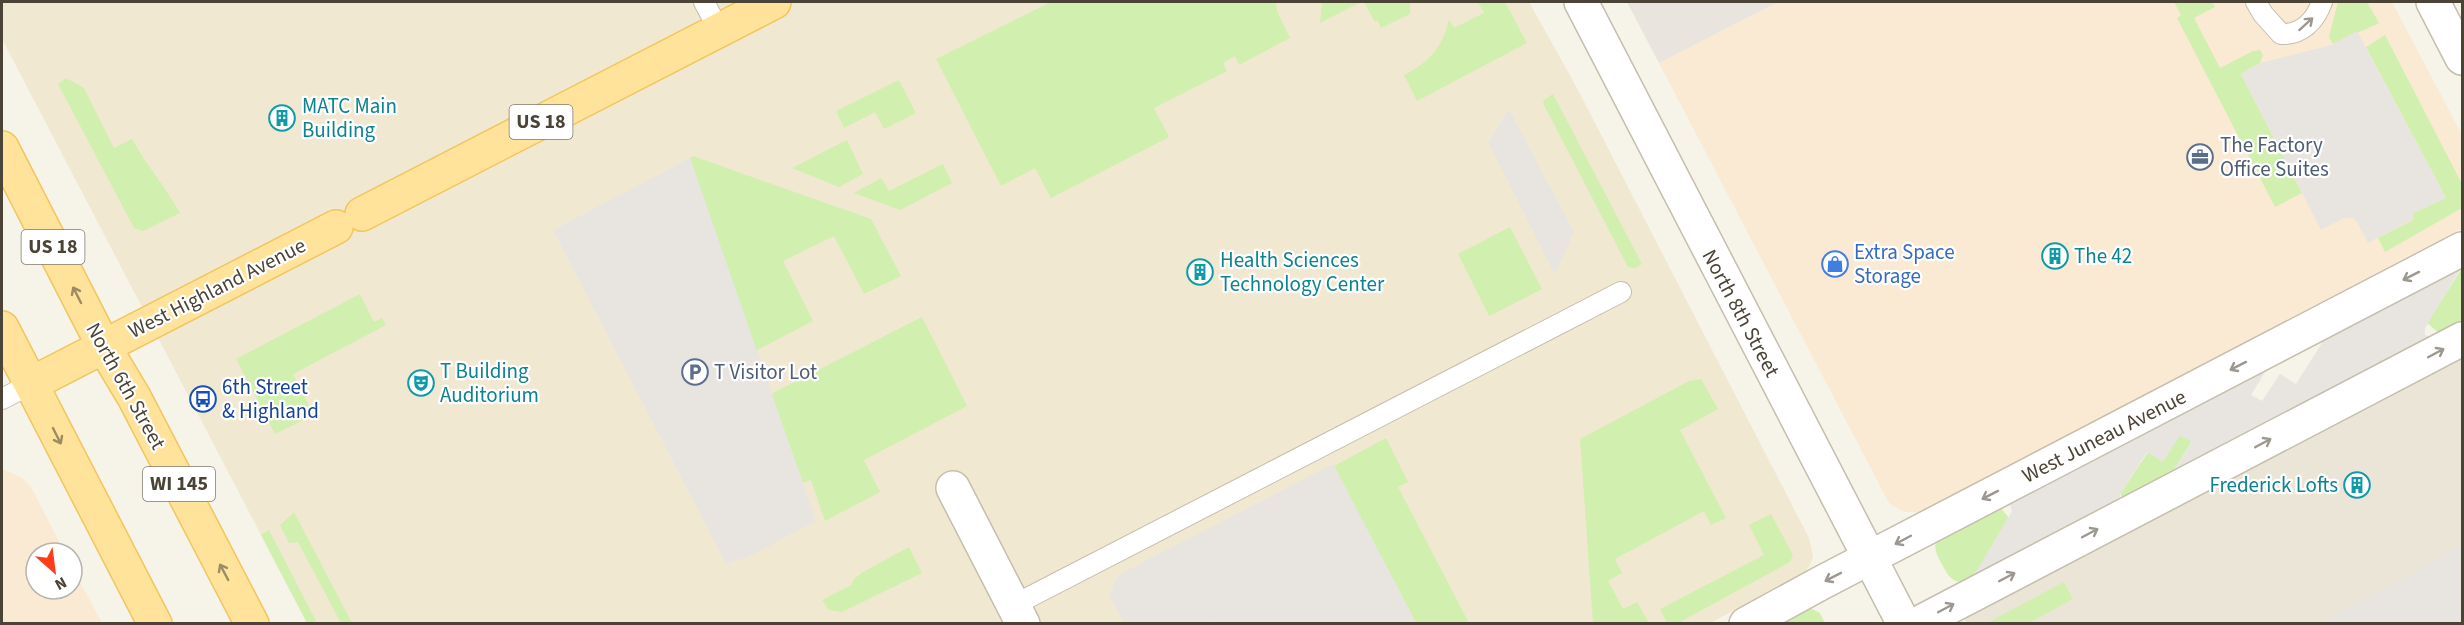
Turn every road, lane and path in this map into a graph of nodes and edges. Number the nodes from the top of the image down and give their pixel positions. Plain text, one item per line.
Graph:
1 (704, 2) edge
2 (774, 2) edge
3 (1581, 2) edge
4 (2256, 2) edge
5 (2322, 2) edge
6 (2433, 2) edge
7 (719, 30) junction
8 (2463, 58) edge
9 (2, 148) edge
10 (2463, 249) edge
11 (1621, 292) dead end
12 (2, 328) edge
13 (2463, 339) edge
14 (104, 346) junction
15 (31, 384) junction
16 (2, 399) edge
17 (953, 488) dead end
18 (1869, 558) junction
19 (1018, 614) edge
20 (155, 624) edge
21 (252, 624) edge
22 (1746, 624) edge
23 (1904, 624) edge
24 (1917, 624) edge

1 - 7 lane
2 - 7 main road, West Highland Avenue / US 18
3 - 18 street, North 8th Street
4 -> 5 lane
6 - 8 street
7 - 14 main road, West Highland Avenue / US 18
14 -> 9 main road, North 6th Street / US 18
10 -> 18 street, West Juneau Avenue
11 - 19 lane
12 - 15 main road
24 -> 13 street
14 - 15 main road, West Highland Avenue / US 18
21 -> 14 main road, North 6th Street / WI 145
15 - 16 lane, West Highland Avenue
15 -> 20 main road
17 - 19 street
18 -> 22 street, West Juneau Avenue
18 - 23 street, North 8th Street

